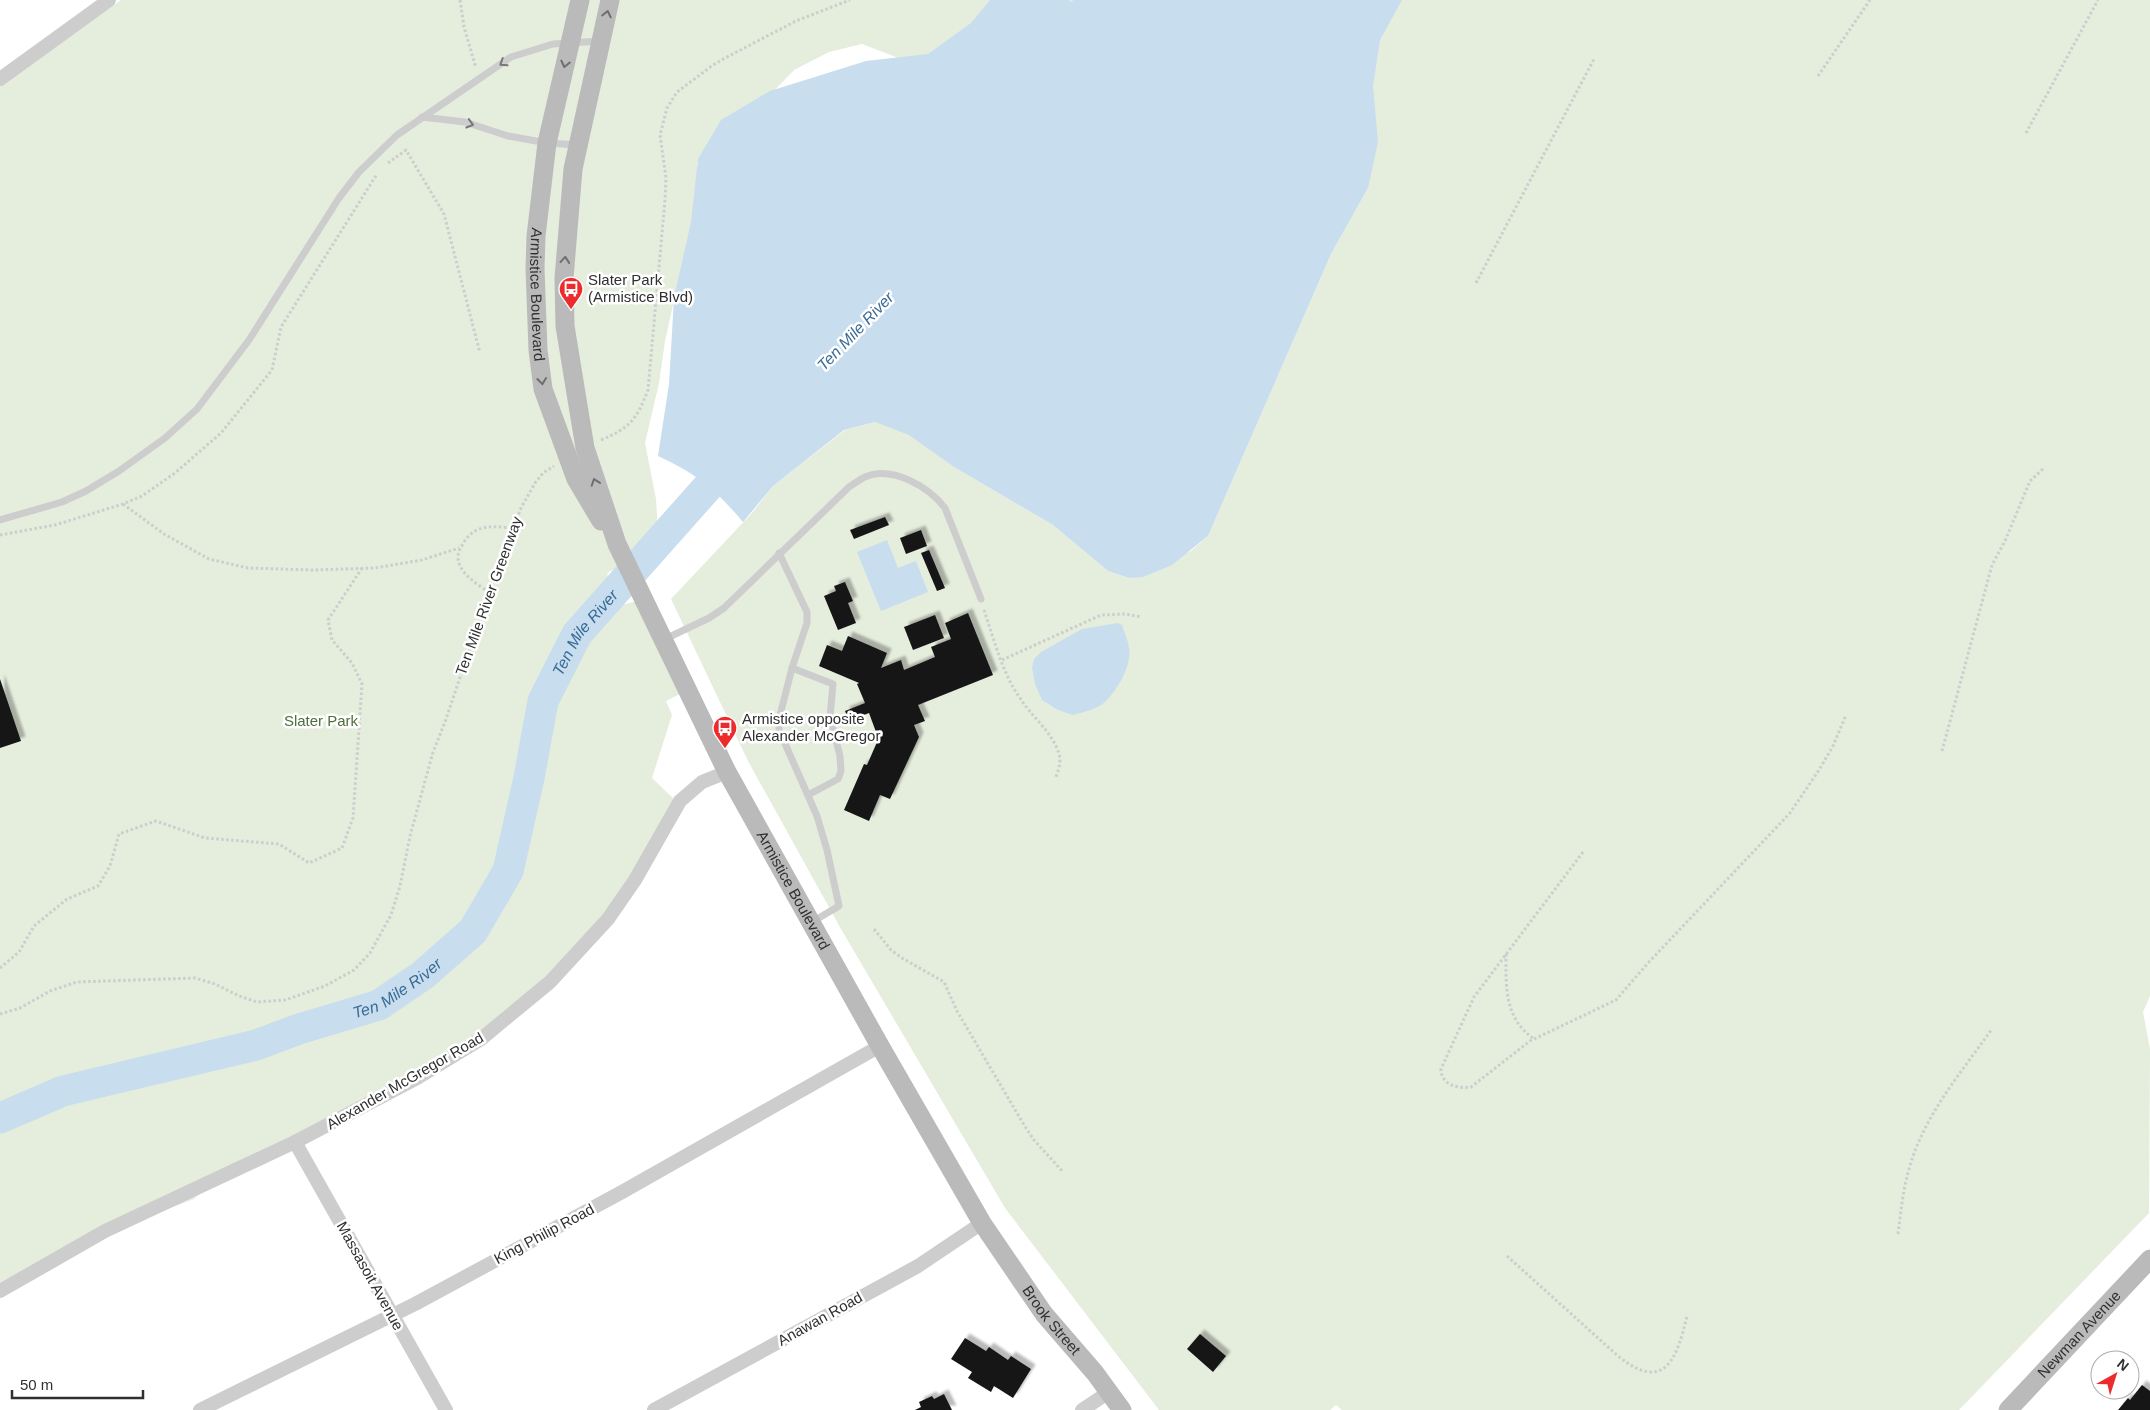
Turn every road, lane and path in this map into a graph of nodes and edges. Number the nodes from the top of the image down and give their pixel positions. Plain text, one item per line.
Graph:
1 (109, 0) edge
2 (460, 0) edge
3 (580, 0) edge
4 (610, 0) edge
5 (850, 0) edge
6 (1870, 0) edge
7 (2098, 0) edge
8 (600, 41) junction
9 (570, 42) junction
10 (1594, 59) dead end
11 (475, 64) dead end
12 (1818, 76) dead end
13 (0, 79) edge
14 (422, 117) junction
15 (2026, 133) dead end
16 (547, 143) junction
17 (579, 145) junction
18 (406, 150) dead end
19 (1476, 283) dead end
20 (480, 353) dead end
21 (585, 448) junction
22 (568, 456) junction
23 (2044, 468) dead end
24 (123, 504) dead end
25 (0, 520) edge
26 (512, 528) junction
27 (617, 544) junction
28 (459, 548) junction
29 (779, 553) junction
30 (362, 568) junction
31 (489, 592) junction
32 (981, 600) joint
33 (1142, 617) dead end
34 (663, 640) junction
35 (1002, 660) junction
36 (792, 668) junction
37 (1846, 715) dead end
38 (1942, 751) dead end
39 (727, 772) junction
40 (1056, 777) dead end
41 (808, 795) junction
42 (1583, 852) dead end
43 (811, 922) junction
44 (874, 928) dead end
45 (1506, 953) junction
46 (0, 968) edge
47 (0, 1014) edge
48 (1992, 1029) dead end
49 (1534, 1039) junction
50 (880, 1046) junction
51 (295, 1142) junction
52 (1063, 1172) dead end
53 (984, 1226) junction
54 (1898, 1234) dead end
55 (1507, 1256) dead end
56 (2150, 1259) edge
57 (0, 1291) edge
58 (392, 1316) junction
59 (1687, 1316) dead end
60 (1109, 1392) junction
61 (200, 1410) edge
62 (446, 1410) edge
63 (654, 1410) edge
64 (1082, 1410) edge
65 (1122, 1410) edge
66 (2008, 1410) edge

1 - 13 street
2 - 11 path
3 - 9 main road, Armistice Boulevard
8 -> 4 main road, Armistice Boulevard
5 - 21 path
6 - 12 path
7 - 15 path
8 - 9 lane
8 - 17 main road, Armistice Boulevard
9 -> 14 lane
9 -> 16 main road, Armistice Boulevard
10 - 19 path
14 -> 16 lane
14 - 25 lane
16 - 17 lane
16 -> 22 main road, Armistice Boulevard
21 -> 17 main road, Armistice Boulevard
18 - 20 path
27 -> 21 main road, Armistice Boulevard
22 - 26 path, Ten Mile River Greenway
22 - 27 main road, Armistice Boulevard
23 - 38 path
24 - 30 path
26 - 28 path
26 - 31 path, Ten Mile River Greenway
27 - 34 main road, Armistice Boulevard
28 - 30 path
28 - 31 path
29 - 32 lane
29 - 34 lane
29 - 36 lane
30 - 46 path
31 - 47 path, Ten Mile River Greenway
32 - 35 path
33 - 35 path
34 - 39 main road, Armistice Boulevard
35 - 40 path
36 - 41 lane
36 - 41 lane
37 - 49 path
39 - 43 main road, Armistice Boulevard
39 - 51 street, Alexander McGregor Road
41 - 43 lane
42 - 45 path
43 - 50 main road, Armistice Boulevard
44 - 52 path
45 - 49 path
45 - 49 path
48 - 54 path
50 - 53 main road, Armistice Boulevard
50 - 58 street, King Philip Road
51 - 57 street, Alexander McGregor Road
51 - 58 street, Massasoit Avenue
53 - 60 main road, Brook Street
53 - 63 street, Anawan Road
55 - 59 path
56 - 66 main road, Newman Avenue
58 - 61 street, King Philip Road
58 - 62 street, Massasoit Avenue
60 - 64 street
60 - 65 main road, Brook Street

